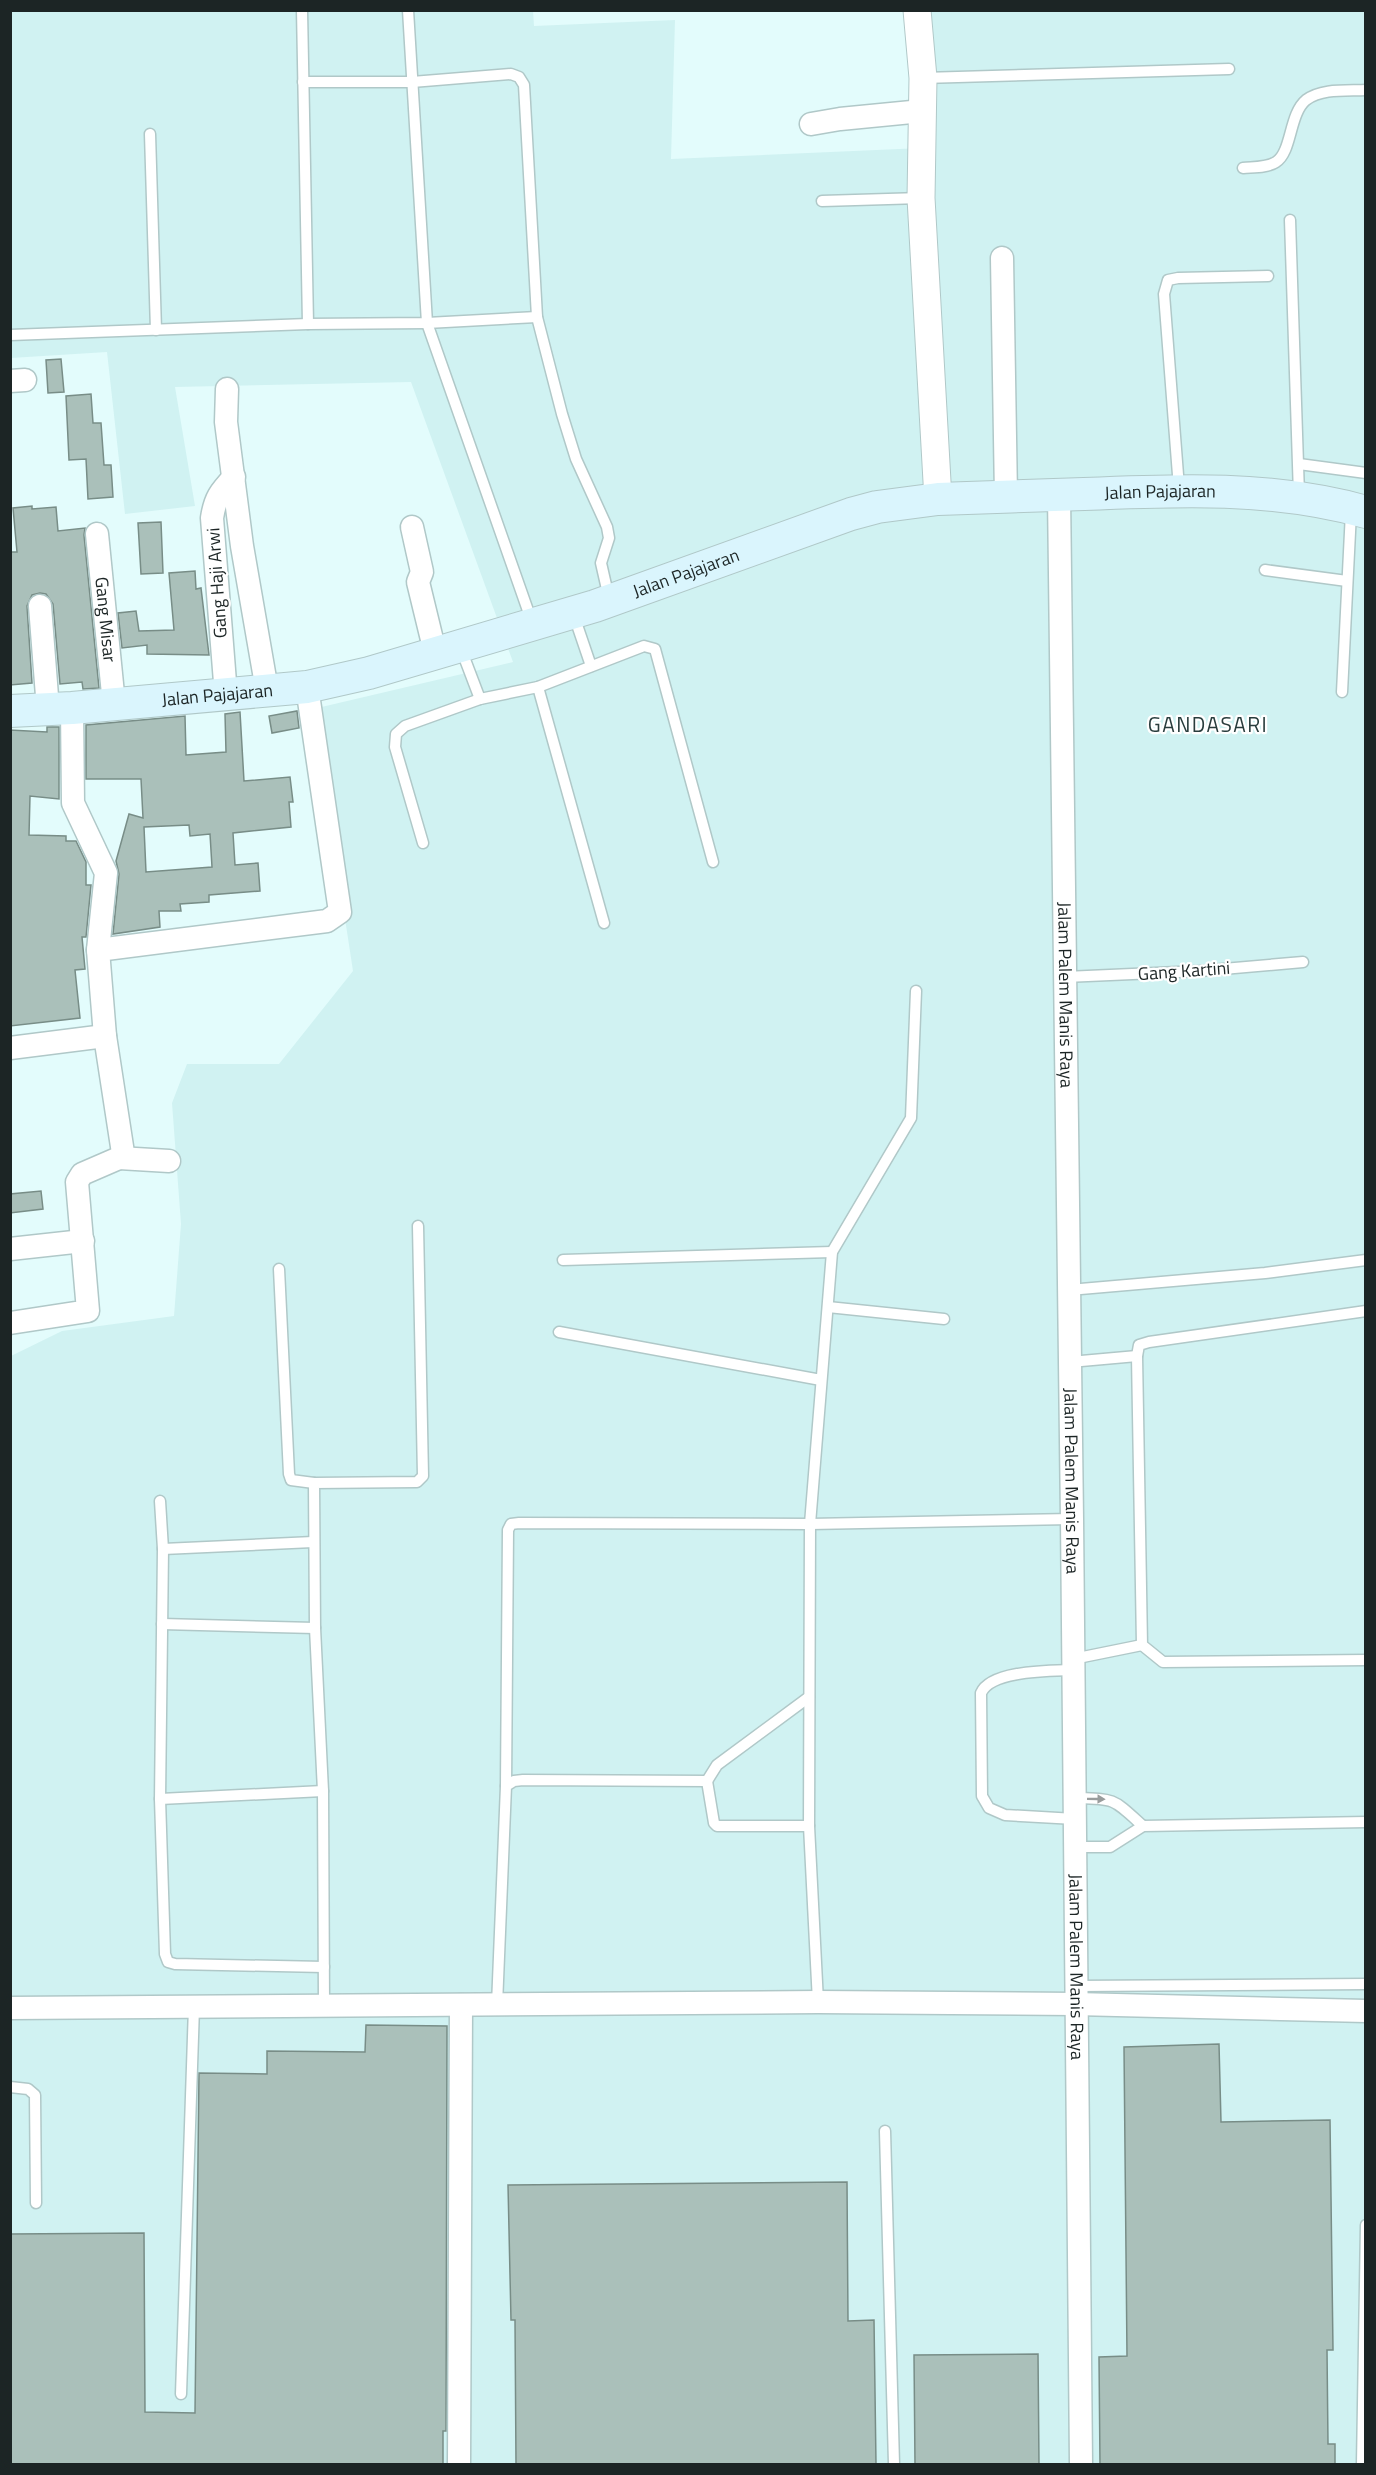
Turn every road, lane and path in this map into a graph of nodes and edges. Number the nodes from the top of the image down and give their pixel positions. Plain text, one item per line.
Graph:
1 (302, 10) edge
2 (408, 10) edge
3 (916, 10) edge
4 (1229, 69) dead end
5 (923, 78) junction
6 (303, 82) junction
7 (412, 82) junction
8 (1365, 90) edge
9 (922, 111) junction
10 (811, 124) dead end
11 (150, 134) dead end
12 (1243, 168) dead end
13 (921, 198) junction
14 (822, 201) dead end
15 (1290, 220) dead end
16 (1002, 258) dead end
17 (1268, 276) dead end
18 (537, 317) junction
19 (427, 323) junction
20 (308, 324) junction
21 (156, 330) junction
22 (10, 335) edge
23 (227, 389) dead end
24 (1299, 464) junction
25 (1365, 473) edge
26 (234, 477) junction
27 (1179, 490) junction
28 (1059, 495) junction
29 (1006, 496) junction
30 (938, 499) junction
31 (1298, 499) junction
32 (1358, 510) edge
33 (412, 526) dead end
34 (97, 534) dead end
35 (1264, 570) dead end
36 (1347, 581) junction
37 (609, 601) junction
38 (40, 606) dead end
39 (572, 613) junction
40 (533, 625) junction
41 (447, 648) junction
42 (591, 666) junction
43 (307, 687) junction
44 (538, 687) junction
45 (267, 690) junction
46 (1342, 692) dead end
47 (226, 696) junction
48 (480, 699) junction
49 (114, 704) junction
50 (60, 709) junction
51 (10, 711) edge
52 (423, 843) dead end
53 (713, 862) dead end
54 (604, 923) dead end
55 (98, 950) junction
56 (1303, 962) dead end
57 (1065, 977) junction
58 (916, 991) dead end
59 (105, 1036) junction
60 (10, 1048) edge
61 (119, 1158) junction
62 (169, 1161) dead end
63 (418, 1226) dead end
64 (83, 1241) junction
65 (10, 1249) edge
66 (832, 1252) junction
67 (563, 1260) dead end
68 (1365, 1260) edge
69 (279, 1269) dead end
70 (1069, 1290) junction
71 (828, 1307) junction
72 (1365, 1311) edge
73 (944, 1319) dead end
74 (10, 1323) edge
75 (559, 1332) dead end
76 (1137, 1356) junction
77 (1070, 1362) junction
78 (821, 1380) junction
79 (314, 1483) junction
80 (160, 1501) dead end
81 (1072, 1519) junction
82 (810, 1524) junction
83 (313, 1542) junction
84 (163, 1549) junction
85 (162, 1624) junction
86 (315, 1628) junction
87 (1142, 1645) junction
88 (1365, 1660) edge
89 (1073, 1665) junction
90 (809, 1697) junction
91 (707, 1781) junction
92 (506, 1786) junction
93 (323, 1791) junction
94 (160, 1798) junction
95 (1075, 1809) junction
96 (1365, 1822) edge
97 (809, 1826) junction
98 (1143, 1826) junction
99 (1075, 1847) junction
100 (324, 1967) junction
101 (1365, 1984) edge
102 (1075, 1995) junction
103 (818, 2002) junction
104 (324, 2005) junction
105 (461, 2005) junction
106 (497, 2005) junction
107 (194, 2007) junction
108 (10, 2008) edge
109 (1365, 2011) edge
110 (10, 2087) edge
111 (885, 2131) dead end
112 (36, 2203) dead end
113 (1365, 2225) edge
114 (181, 2394) dead end
115 (459, 2464) edge
116 (894, 2464) edge
117 (1081, 2464) edge
118 (1362, 2464) edge

1 - 6 lane
2 - 7 lane
3 - 5 street
4 - 5 lane
5 - 9 street
6 - 7 lane
6 - 20 lane
7 - 18 lane
7 - 19 lane
8 - 12 lane
9 - 10 street
9 - 13 street
11 - 21 lane
13 - 14 lane
13 - 30 street
15 - 24 lane
16 - 29 street
17 - 27 lane
18 - 19 lane
18 - 37 lane
19 - 20 lane
19 - 40 lane
20 - 21 lane
21 - 22 lane
23 - 26 street
24 - 25 lane
24 - 31 lane
26 - 45 street
26 - 47 street, Gang Haji Arwi
27 - 28 main road, Jalan Pajajaran
27 - 31 main road, Jalan Pajajaran
28 - 29 main road, Jalan Pajajaran
28 - 57 street, Jalam Palem Manis Raya
29 - 30 main road, Jalan Pajajaran
30 - 37 main road, Jalan Pajajaran
31 - 32 main road, Jalan Pajajaran
32 - 36 lane
33 - 41 street
34 - 49 street, Gang Misar
35 - 36 lane
36 - 46 lane
37 - 39 main road, Jalan Pajajaran
38 - 50 street
39 - 40 main road, Jalan Pajajaran
39 - 42 lane
40 - 41 main road, Jalan Pajajaran
41 - 43 main road, Jalan Pajajaran
41 - 48 lane
42 - 44 lane
42 - 53 lane
43 - 45 main road, Jalan Pajajaran
43 - 55 street
44 - 48 lane
44 - 54 lane
45 - 47 main road, Jalan Pajajaran
47 - 49 main road, Jalan Pajajaran
48 - 52 lane
49 - 50 main road, Jalan Pajajaran
50 - 51 main road, Jalan Pajajaran
50 - 55 street
55 - 59 street
56 - 57 lane, Gang Kartini
57 - 70 street, Jalam Palem Manis Raya
58 - 66 lane
59 - 60 street
59 - 61 street
61 - 62 street
61 - 64 street
63 - 79 lane
64 - 65 street
64 - 74 street
66 - 67 lane
66 - 71 lane
68 - 70 lane
69 - 79 lane
70 - 77 street, Jalam Palem Manis Raya
71 - 73 lane
71 - 78 lane
72 - 76 lane
75 - 78 lane
76 - 77 lane
76 - 87 lane
77 - 81 street, Jalam Palem Manis Raya
78 - 82 lane
79 - 83 lane
80 - 84 lane
81 - 82 lane
81 - 89 street, Jalam Palem Manis Raya
82 - 90 lane
82 - 92 lane
83 - 84 lane
83 - 86 lane
84 - 85 lane
85 - 86 lane
85 - 94 lane
86 - 93 lane
87 - 88 lane
87 - 89 lane
89 - 95 street, Jalam Palem Manis Raya
89 - 95 lane
90 - 91 lane
90 - 97 lane
91 - 92 lane
91 - 97 lane
92 - 106 lane
93 - 94 lane
93 - 100 lane
94 - 100 lane
95 -> 98 lane
95 - 99 street, Jalam Palem Manis Raya
96 - 98 lane
97 - 103 lane
98 - 99 lane
99 - 102 street, Jalam Palem Manis Raya
100 - 104 lane
101 - 102 lane
102 - 103 street
102 - 109 street
102 - 117 street, Jalam Palem Manis Raya
103 - 106 street
104 - 105 street
104 - 107 street
105 - 106 street
105 - 115 street
107 - 108 street
107 - 114 lane
110 - 112 lane
111 - 116 lane
113 - 118 lane

